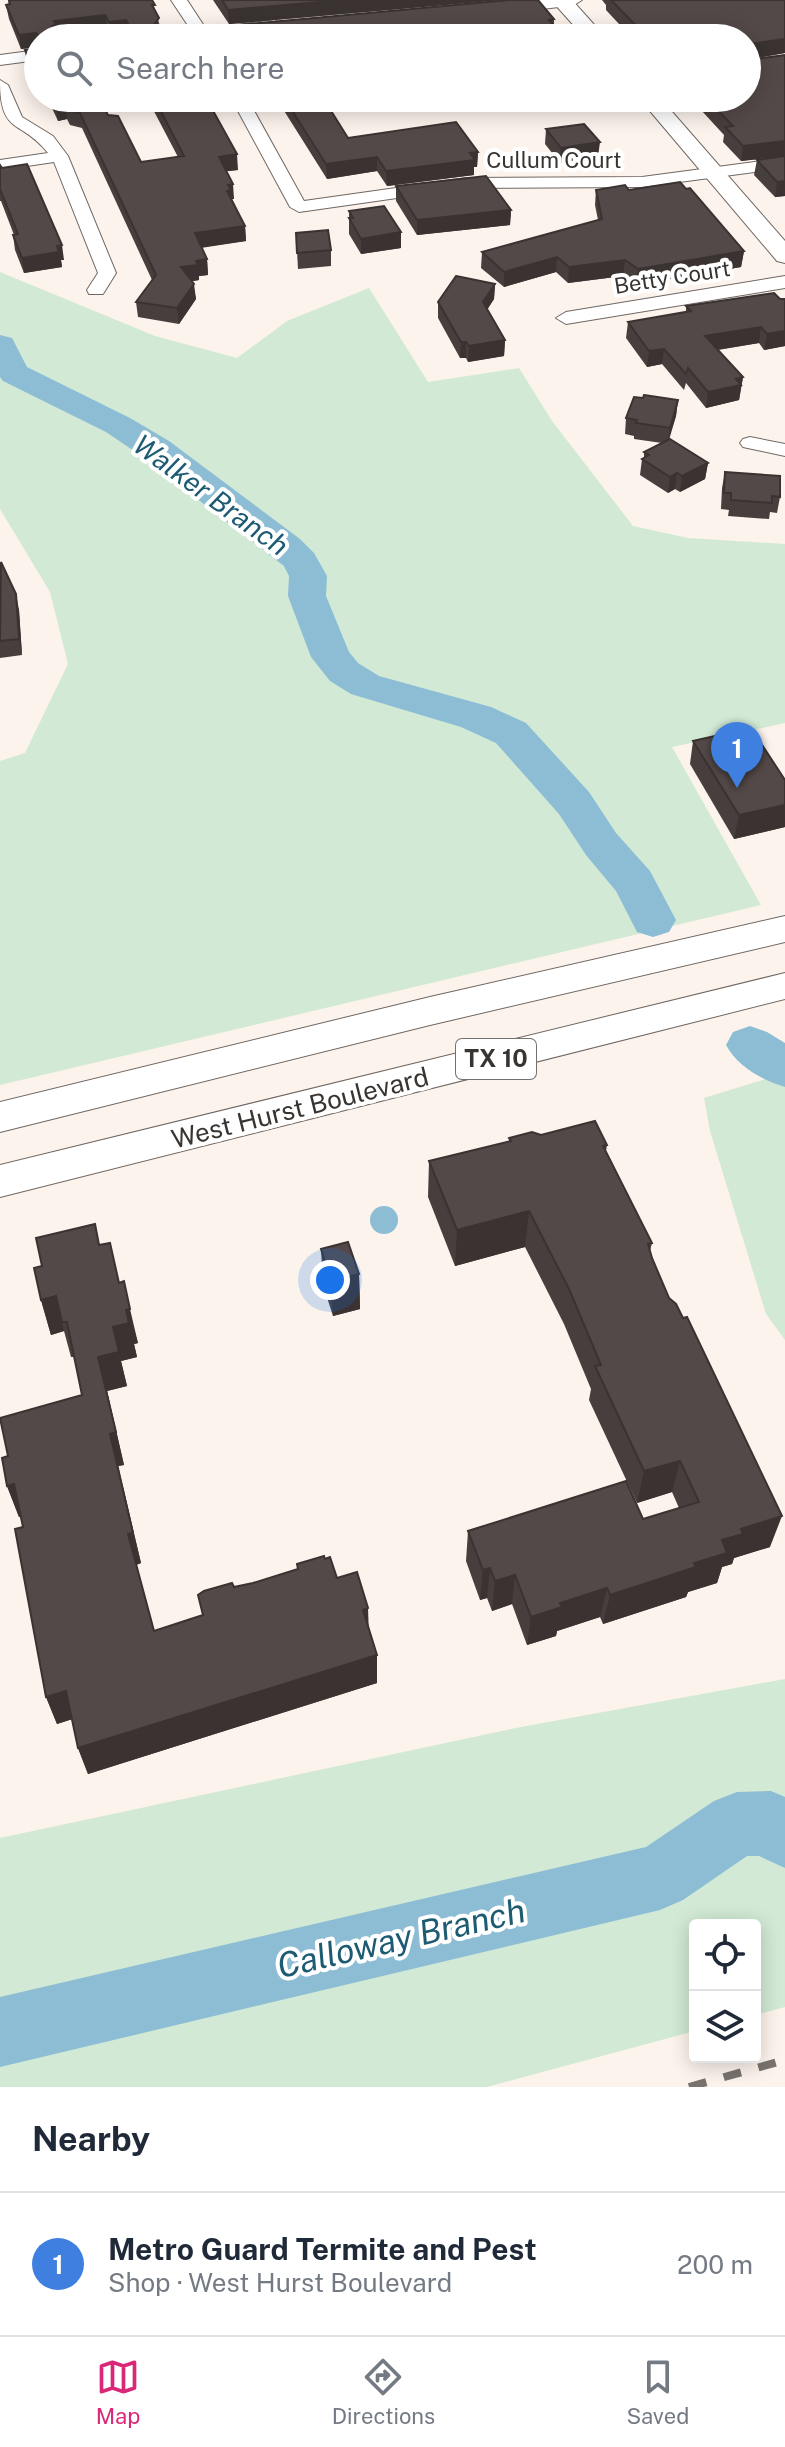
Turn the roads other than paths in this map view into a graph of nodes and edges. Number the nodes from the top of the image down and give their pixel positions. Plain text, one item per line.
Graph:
1 (179, 0) edge
2 (566, 1) edge
3 (482, 11) edge
4 (194, 24) edge
5 (585, 24) edge
6 (24, 57) edge
7 (0, 60) edge
8 (0, 85) edge
9 (247, 112) edge
10 (661, 112) edge
11 (60, 156) junction
12 (785, 163) edge
13 (0, 165) edge
14 (714, 174) junction
15 (785, 256) edge
16 (785, 282) edge
17 (96, 290) dead end
18 (566, 318) dead end
19 (750, 443) dead end
20 (785, 450) edge
21 (785, 929) edge
22 (785, 986) edge
23 (0, 1117) edge
24 (0, 1181) edge

1 - 4 street
2 - 3 street
2 - 5 main road
6 - 7 street
8 - 11 street
9 - 14 street, Cullum Court
10 - 14 main road
11 - 13 street
11 - 17 street
12 - 14 street, Cullum Court
14 - 15 main road
16 - 18 street, Betty Court
19 - 20 street
21 - 23 main road, TX 10
22 - 24 main road, West Hurst Boulevard / TX 10

